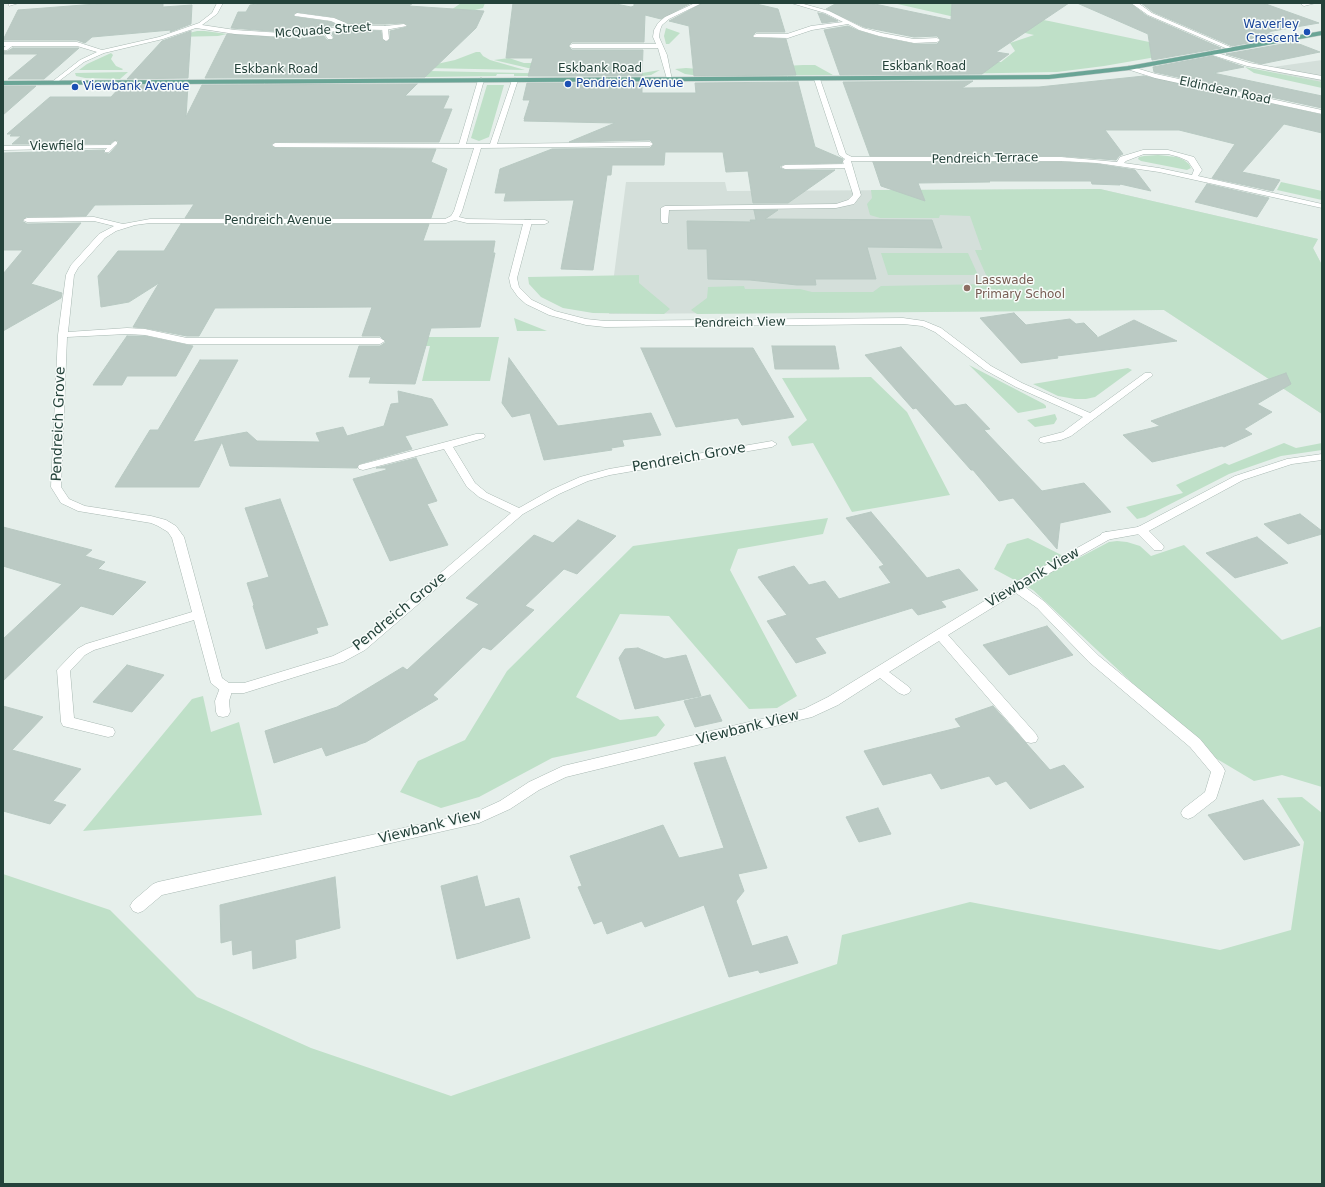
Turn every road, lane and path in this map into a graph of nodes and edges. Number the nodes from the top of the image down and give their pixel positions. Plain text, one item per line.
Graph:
1 (220, 3) edge
2 (699, 3) edge
3 (794, 3) edge
4 (1134, 3) edge
5 (1313, 3) edge
6 (1304, 4) dead end
7 (297, 14) dead end
8 (848, 23) junction
9 (195, 26) junction
10 (404, 26) dead end
11 (348, 27) junction
12 (385, 28) junction
13 (326, 32) junction
14 (1322, 34) edge
15 (756, 36) dead end
16 (330, 38) dead end
17 (386, 39) dead end
18 (937, 40) dead end
19 (572, 46) dead end
20 (659, 46) junction
21 (4, 47) edge
22 (1232, 49) junction
23 (102, 52) junction
24 (1212, 53) junction
25 (1129, 68) junction
26 (1322, 78) edge
27 (670, 79) junction
28 (817, 79) junction
29 (481, 80) junction
30 (515, 80) junction
31 (56, 82) junction
32 (3, 83) edge
33 (1322, 112) edge
34 (650, 144) dead end
35 (275, 145) dead end
36 (462, 146) junction
37 (478, 146) junction
38 (493, 146) junction
39 (111, 147) dead end
40 (3, 148) edge
41 (849, 162) junction
42 (1120, 163) junction
43 (785, 167) dead end
44 (1194, 177) junction
45 (1322, 206) edge
46 (454, 218) junction
47 (27, 220) dead end
48 (665, 221) dead end
49 (528, 222) junction
50 (545, 222) dead end
51 (123, 226) junction
52 (63, 335) junction
53 (380, 341) dead end
54 (1148, 375) dead end
55 (1091, 417) junction
56 (480, 436) dead end
57 (1044, 440) dead end
58 (772, 444) dead end
59 (447, 445) junction
60 (1322, 457) edge
61 (363, 467) dead end
62 (519, 512) junction
63 (1141, 530) junction
64 (1158, 547) dead end
65 (1016, 587) junction
66 (199, 614) junction
67 (940, 634) junction
68 (879, 671) junction
69 (226, 688) junction
70 (904, 690) dead end
71 (223, 712) dead end
72 (108, 732) dead end
73 (1031, 738) dead end
74 (1188, 812) dead end
75 (138, 906) dead end

1 - 9 street, McQuade Street
2 - 20 street
3 - 8 street
4 - 22 street
5 - 6 street
7 - 11 street
8 - 15 street
8 - 18 street
9 - 13 street, McQuade Street
9 - 23 street, McQuade Street
10 - 12 street, McQuade Street
11 - 12 street, McQuade Street
11 - 13 street, McQuade Street
12 - 17 street
13 - 16 street
14 - 22 main road, Eskbank Road
19 - 20 street
20 - 27 street
21 - 23 street
22 - 24 main road, Eskbank Road
23 - 31 street, McQuade Street
24 - 25 main road, Eskbank Road
24 - 26 street
25 - 28 main road, Eskbank Road
25 - 33 street, Eldindean Road
27 - 28 main road, Eskbank Road
27 - 30 main road, Eskbank Road
28 - 41 street
29 - 30 main road, Eskbank Road
29 - 31 main road, Eskbank Road
29 - 36 street
30 - 38 street
31 - 32 main road, Eskbank Road
34 - 38 street
35 - 36 street
36 - 37 street
37 - 38 street
37 - 46 street
39 - 40 street, Viewfield
41 - 42 street, Pendreich Terrace
41 - 43 street, Pendreich Terrace
41 - 48 street
42 - 44 street, Pendreich Terrace
42 - 44 street
44 - 45 street, Pendreich Terrace
46 - 49 street
46 - 51 street, Pendreich Avenue
47 - 51 street, Pendreich Avenue
49 - 50 street
49 - 55 street, Pendreich View
51 - 52 street, Pendreich Grove
52 - 53 street
52 - 66 street, Pendreich Grove
54 - 55 street
55 - 57 street
56 - 59 street
58 - 62 street, Pendreich Grove
59 - 61 street
59 - 62 street
60 - 63 street, Viewbank View
62 - 69 street, Pendreich Grove
63 - 64 street
63 - 65 street, Viewbank View
65 - 67 street, Viewbank View
65 - 74 street
66 - 69 street, Pendreich Grove
66 - 72 street
67 - 68 street, Viewbank View
67 - 73 street
68 - 70 street
68 - 75 street, Viewbank View
69 - 71 street

